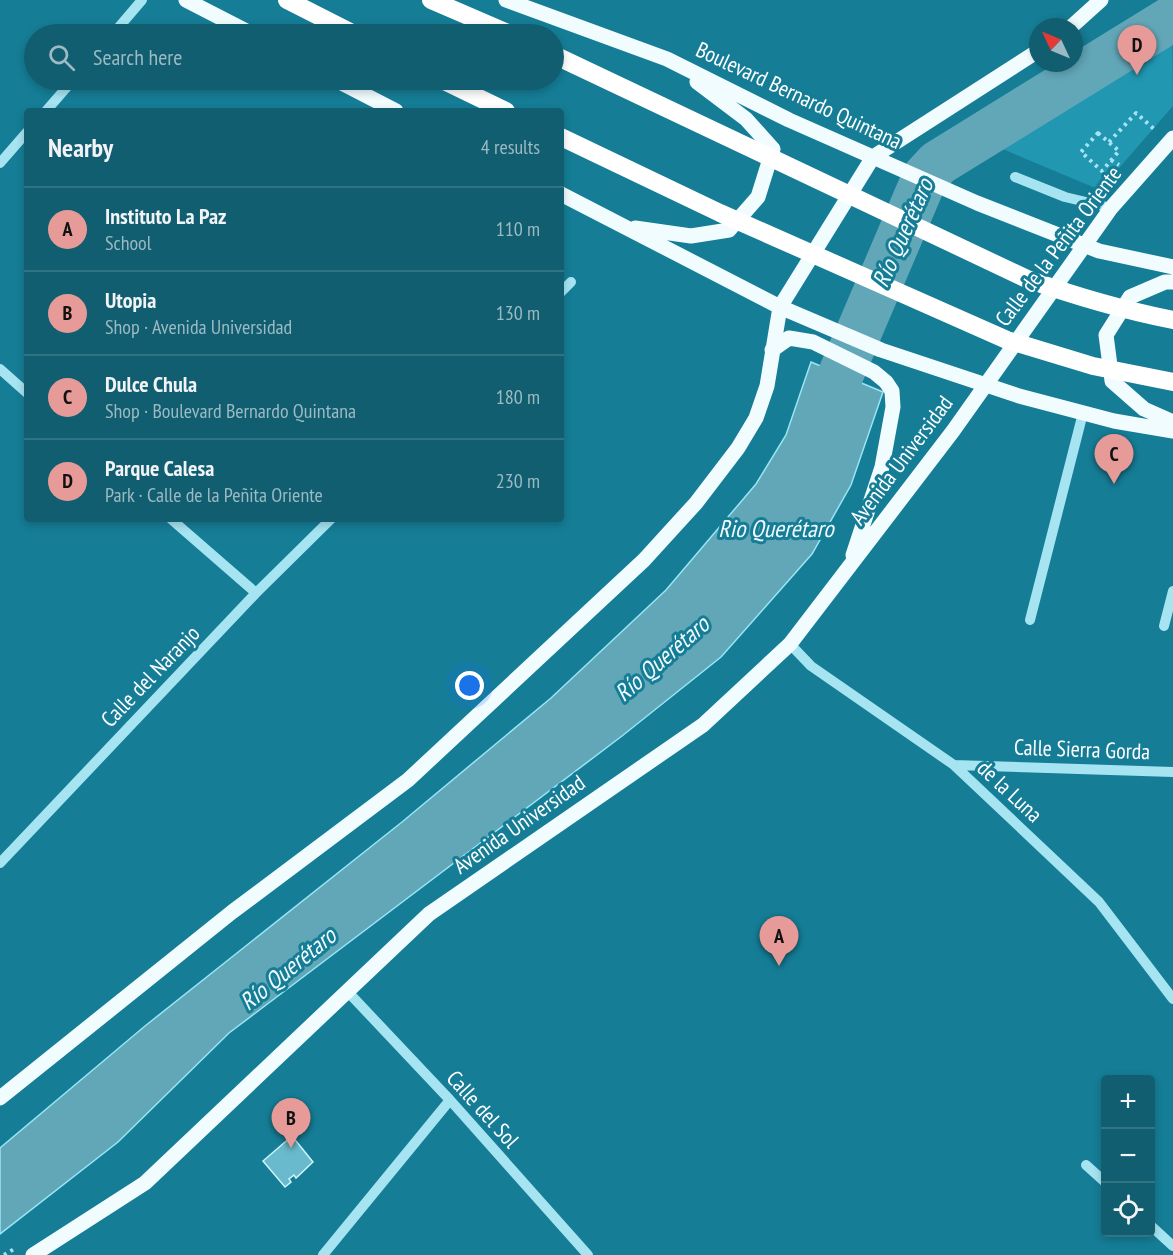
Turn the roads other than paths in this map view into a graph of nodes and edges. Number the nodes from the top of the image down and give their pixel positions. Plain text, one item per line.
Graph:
1 (142, 0) edge
2 (186, 0) edge
3 (287, 0) edge
4 (431, 0) edge
5 (1101, 0) edge
6 (512, 2) edge
7 (1081, 18) edge
8 (122, 24) edge
9 (233, 24) edge
10 (334, 24) edge
11 (487, 24) edge
12 (1029, 57) edge
13 (667, 59) junction
14 (564, 60) edge
15 (64, 90) edge
16 (355, 90) edge
17 (462, 90) edge
18 (49, 108) edge
19 (390, 108) edge
20 (500, 108) edge
21 (24, 135) edge
22 (564, 138) edge
23 (1171, 140) edge
24 (873, 157) junction
25 (0, 163) edge
26 (1015, 177) dead end
27 (564, 196) edge
28 (1111, 208) junction
29 (623, 226) junction
30 (1083, 245) junction
31 (1173, 267) edge
32 (571, 282) dead end
33 (1173, 282) edge
34 (564, 289) edge
35 (780, 307) junction
36 (1173, 320) edge
37 (772, 350) junction
38 (0, 369) edge
39 (1173, 382) edge
40 (984, 385) junction
41 (24, 390) edge
42 (1083, 413) junction
43 (1173, 422) edge
44 (1173, 431) edge
45 (174, 522) edge
46 (328, 522) edge
47 (850, 563) junction
48 (1173, 591) edge
49 (256, 593) junction
50 (1030, 620) dead end
51 (1164, 626) dead end
52 (790, 644) junction
53 (954, 765) junction
54 (1173, 771) edge
55 (0, 863) edge
56 (348, 992) junction
57 (1173, 999) edge
58 (0, 1098) edge
59 (450, 1100) junction
60 (1086, 1165) dead end
61 (1101, 1178) edge
62 (1155, 1230) edge
63 (1173, 1246) edge
64 (582, 1253) edge
65 (33, 1255) edge
66 (323, 1255) edge

1 - 8 street
2 - 9 main road
3 - 10 highway
4 - 11 highway
5 - 7 main road
6 - 13 main road, Boulevard Bernardo Quintana
12 - 24 main road
13 - 24 main road, Boulevard Bernardo Quintana
13 - 29 main road
14 - 36 highway, bridge
15 - 18 street
16 - 19 main road
17 - 20 highway
21 - 25 street
22 - 39 highway, bridge
23 - 28 main road, Calle de la Peñita Oriente
24 - 30 main road, Boulevard Bernardo Quintana
24 - 35 main road
26 - 28 street
27 - 29 main road
28 - 30 main road, Calle de la Peñita Oriente
29 - 35 main road
30 - 31 main road, Boulevard Bernardo Quintana
30 - 40 main road, Calle de la Peñita Oriente
32 - 34 street
33 - 43 main road
35 - 37 main road
35 - 40 main road
37 - 47 main road
37 - 58 main road
38 - 41 street
40 - 42 main road
40 - 47 main road, Avenida Universidad
42 - 44 main road
42 - 50 street
45 - 49 street
46 - 49 street, Calle del Naranjo
47 - 52 main road, Avenida Universidad
48 - 51 street
49 - 55 street, Calle del Naranjo
52 - 53 street, de la Luna
52 - 56 main road, Avenida Universidad
53 - 54 street, Calle Sierra Gorda
53 - 57 street, de la Luna
56 - 59 street, Calle del Sol
56 - 65 main road, Avenida Universidad
59 - 64 street, Calle del Sol
59 - 66 street
60 - 61 street
62 - 63 street

